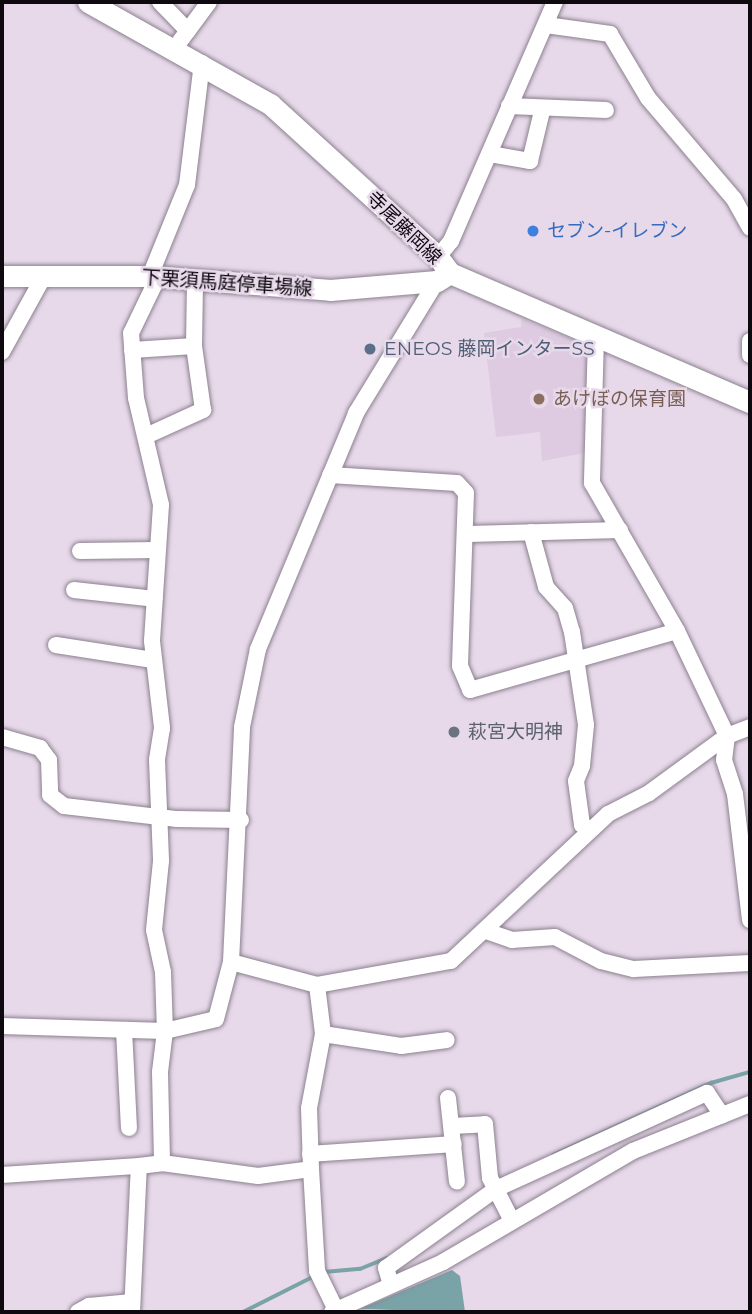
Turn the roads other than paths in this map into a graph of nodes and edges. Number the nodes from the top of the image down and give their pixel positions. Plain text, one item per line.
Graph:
1 (88, 2) edge
2 (160, 2) edge
3 (209, 2) edge
4 (555, 2) edge
5 (546, 25) junction
6 (181, 40) junction
7 (202, 63) junction
8 (509, 106) junction
9 (607, 110) dead end
10 (542, 111) junction
11 (490, 154) junction
12 (750, 228) edge
13 (442, 270) junction
14 (45, 274) junction
15 (2, 276) edge
16 (154, 276) junction
17 (195, 280) junction
18 (596, 337) junction
19 (750, 341) edge
20 (194, 346) junction
21 (132, 350) junction
22 (2, 352) edge
23 (750, 355) edge
24 (750, 402) edge
25 (146, 436) junction
26 (330, 475) junction
27 (620, 530) junction
28 (531, 532) junction
29 (468, 534) junction
30 (157, 550) junction
31 (80, 551) dead end
32 (74, 590) dead end
33 (155, 599) junction
34 (677, 631) junction
35 (56, 645) dead end
36 (153, 660) junction
37 (576, 663) junction
38 (750, 727) edge
39 (727, 736) junction
40 (2, 737) edge
41 (161, 816) junction
42 (241, 820) junction
43 (590, 830) junction
44 (750, 920) edge
45 (486, 931) junction
46 (231, 962) junction
47 (750, 963) edge
48 (317, 985) junction
49 (2, 1026) edge
50 (124, 1030) junction
51 (165, 1031) junction
52 (323, 1034) junction
53 (447, 1040) dead end
54 (448, 1098) dead end
55 (750, 1104) edge
56 (722, 1115) junction
57 (452, 1126) junction
58 (129, 1128) dead end
59 (454, 1143) junction
60 (311, 1161) junction
61 (162, 1163) junction
62 (139, 1166) junction
63 (2, 1175) edge
64 (457, 1182) dead end
65 (496, 1189) junction
66 (511, 1219) junction
67 (391, 1285) junction
68 (132, 1307) edge
69 (78, 1312) edge
70 (335, 1312) edge

1 - 6 main road, 寺尾藤岡線
2 - 6 street
3 - 6 street
4 - 5 street
5 - 8 street
5 - 12 street
6 - 7 main road, 寺尾藤岡線
7 - 13 main road, 寺尾藤岡線
7 - 16 street
8 - 10 street
8 - 11 street
9 - 10 street
10 - 11 street
11 - 13 street
13 - 17 main road, 下栗須馬庭停車場線
13 - 18 main road, 寺尾藤岡線
13 - 26 street
14 - 15 main road, 下栗須馬庭停車場線
14 - 16 main road, 下栗須馬庭停車場線
14 - 22 street
16 - 17 main road, 下栗須馬庭停車場線
16 - 21 street
17 - 20 street
18 - 24 main road, 寺尾藤岡線
18 - 27 street
19 - 23 street
20 - 21 street
20 - 25 street
21 - 25 street
25 - 30 street
26 - 29 street
26 - 42 street
27 - 28 street
27 - 34 street
28 - 29 street
28 - 37 street
29 - 37 street
30 - 31 street
30 - 33 street
32 - 33 street
33 - 36 street
34 - 37 street
34 - 39 street
35 - 36 street
36 - 41 street
37 - 43 street
38 - 39 street
39 - 43 street
39 - 44 street
40 - 41 street
41 - 42 street
41 - 51 street
42 - 46 street
43 - 45 street
45 - 47 street
45 - 48 street
46 - 48 street
46 - 51 street
48 - 52 street
49 - 50 street
50 - 51 street
50 - 58 street
51 - 61 street
52 - 53 street
52 - 60 street
54 - 57 street
55 - 56 street
56 - 65 street
56 - 66 street
57 - 59 street
57 - 65 street
59 - 60 street
59 - 64 street
60 - 61 street
60 - 70 street
61 - 62 street
62 - 63 street
62 - 68 street
65 - 66 street
65 - 67 street
66 - 67 street
67 - 70 street
68 - 69 street

